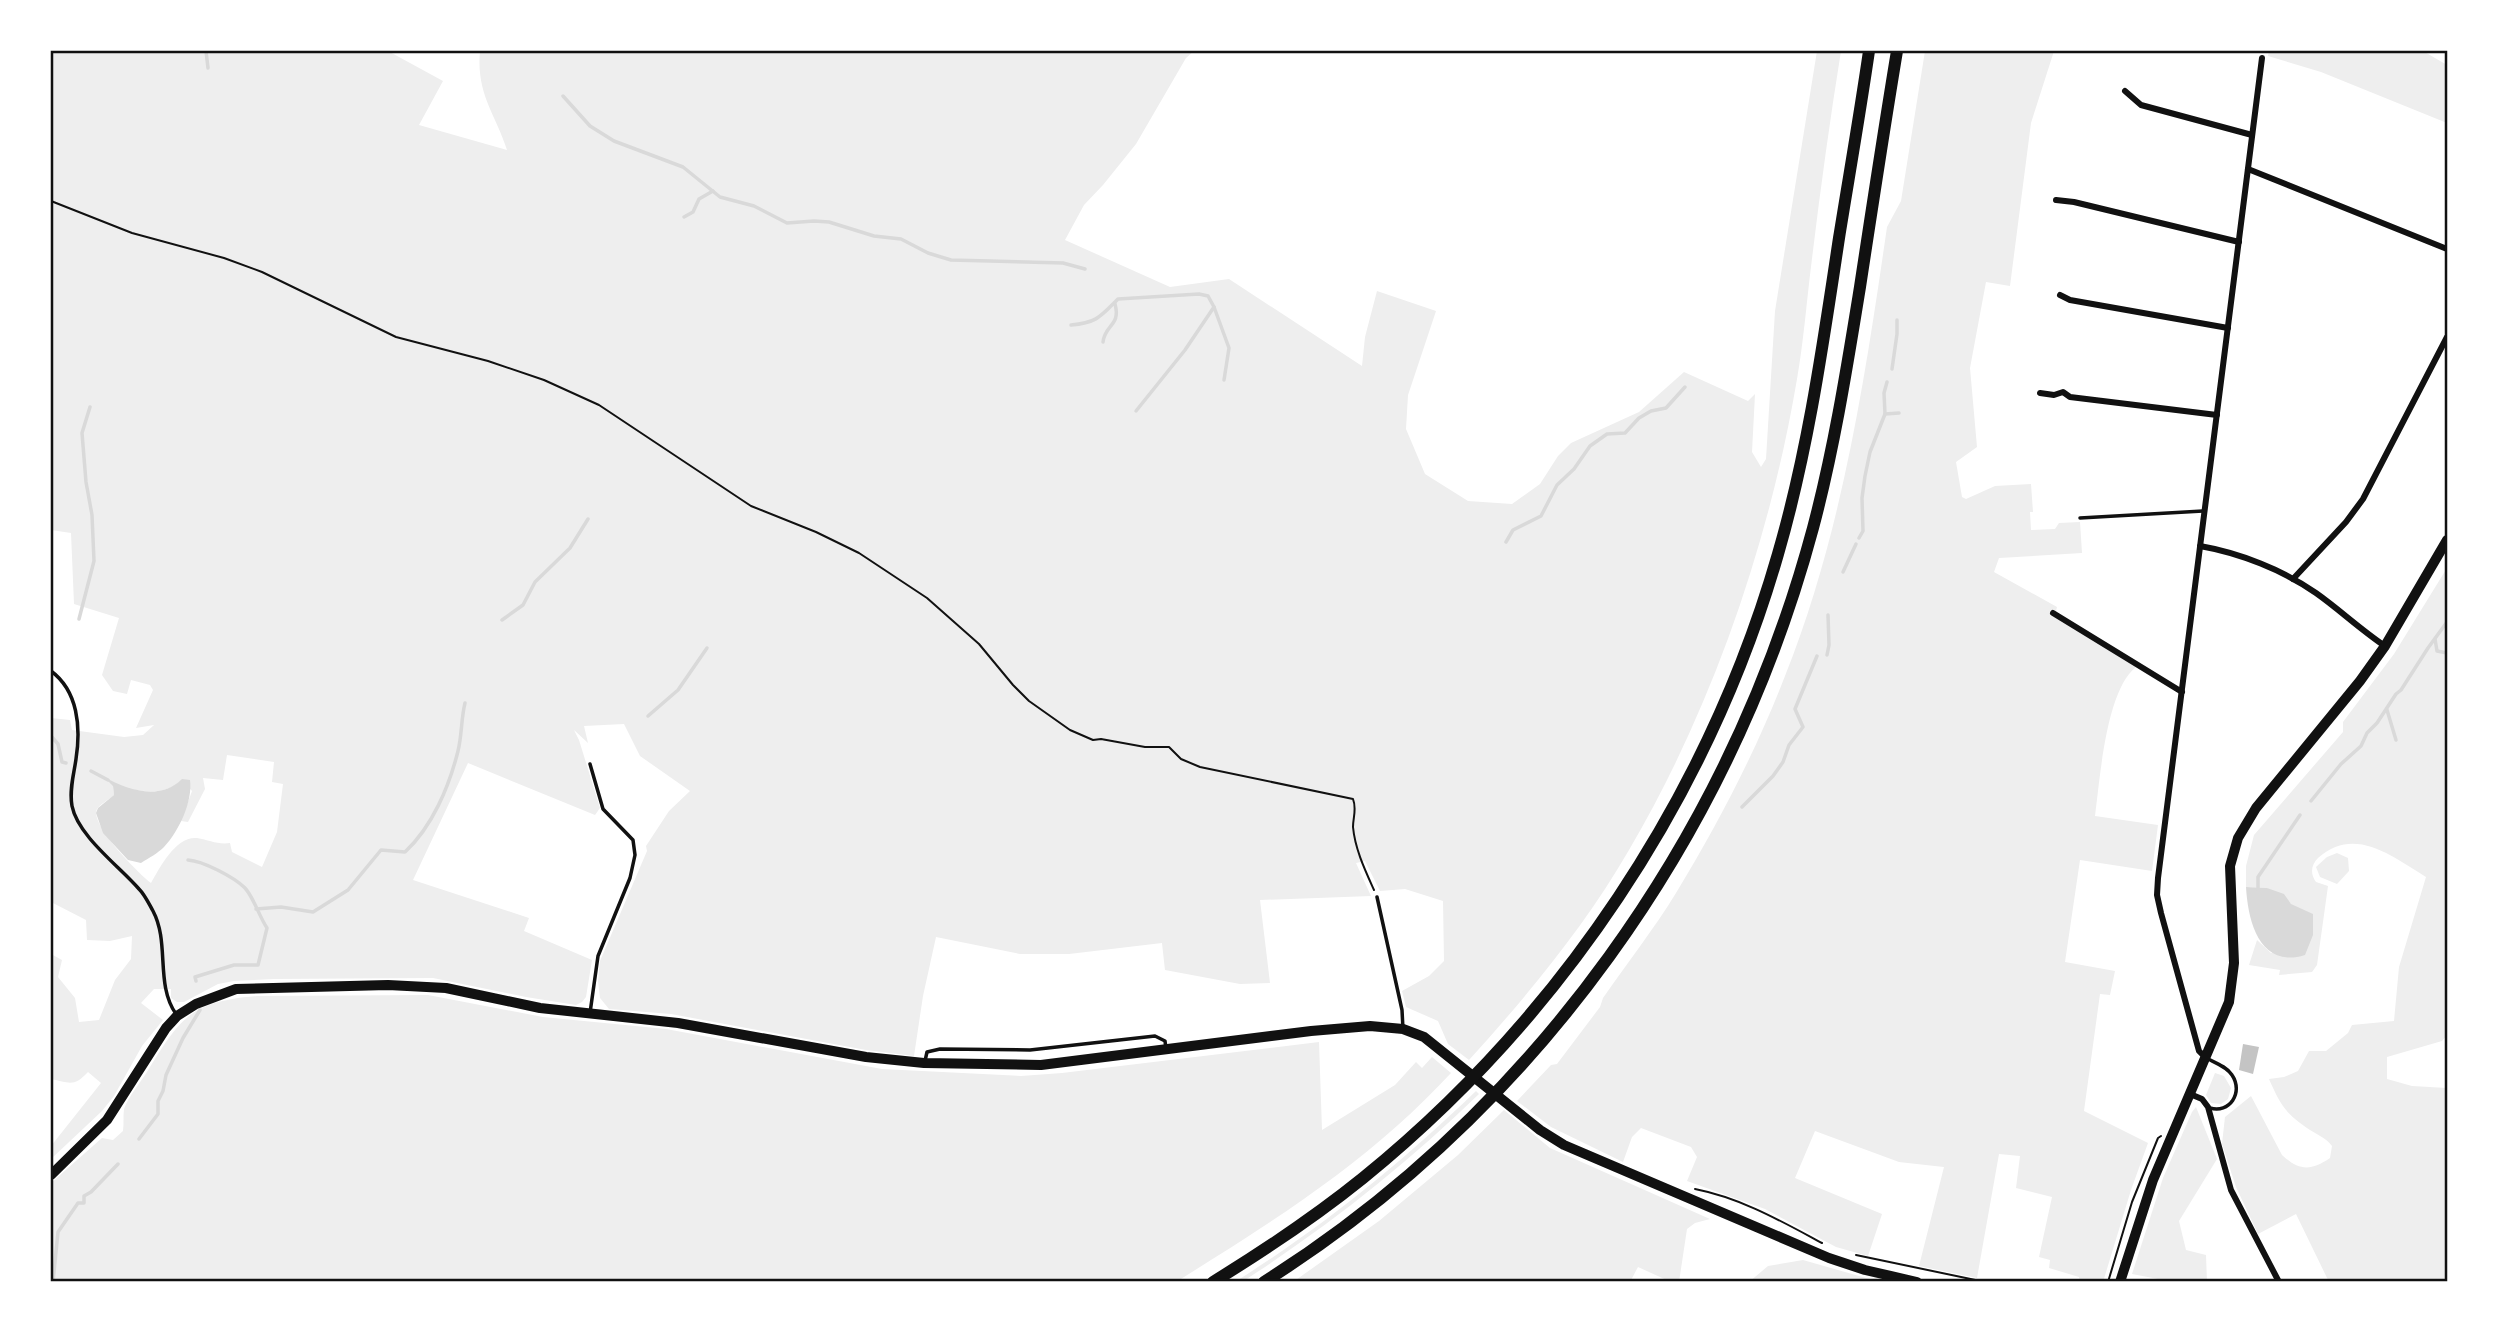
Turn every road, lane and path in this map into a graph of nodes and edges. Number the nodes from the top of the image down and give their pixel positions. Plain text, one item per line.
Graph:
1 (1869, 51) edge
2 (1897, 51) edge
3 (2262, 58) dead end
4 (2125, 91) dead end
5 (2252, 135) junction
6 (2248, 169) junction
7 (2056, 200) dead end
8 (51, 201) edge
9 (2239, 242) junction
10 (2447, 249) edge
11 (2060, 295) dead end
12 (2228, 328) junction
13 (2447, 337) edge
14 (2040, 393) dead end
15 (2217, 415) junction
16 (2205, 511) junction
17 (2080, 518) dead end
18 (2447, 540) edge
19 (2200, 546) junction
20 (2292, 579) junction
21 (2053, 613) dead end
22 (2385, 646) junction
23 (51, 671) edge
24 (2182, 692) junction
25 (590, 764) dead end
26 (1377, 897) joint
27 (590, 1014) junction
28 (177, 1016) junction
29 (1403, 1029) junction
30 (1166, 1050) junction
31 (2206, 1058) junction
32 (924, 1063) junction
33 (2190, 1094) junction
34 (2208, 1107) junction
35 (2158, 1138) dead end
36 (51, 1174) edge
37 (1667, 1191) junction
38 (1827, 1246) dead end
39 (1852, 1254) dead end
40 (1213, 1282) edge
41 (1264, 1282) edge
42 (1917, 1282) edge
43 (1985, 1282) edge
44 (2108, 1282) edge
45 (2120, 1282) edge
46 (2279, 1282) edge

1 - 40 highway
2 - 41 highway
3 - 5 street
4 - 5 street
5 - 6 street
6 - 9 street
6 - 10 street
7 - 9 street
8 - 26 path
9 - 12 street
11 - 12 street
12 - 15 street
13 - 20 street
14 - 15 street
15 - 16 street
16 - 17 lane
16 - 19 street
18 - 22 main road
19 - 20 street
19 - 24 street
20 - 22 street
21 - 24 street
22 - 31 main road
23 - 28 lane
24 - 31 street
25 - 27 lane
26 - 29 lane
27 - 28 main road
27 - 32 main road
28 - 36 main road
29 - 30 main road
29 - 37 main road
30 - 32 main road
30 - 32 lane
31 - 33 main road
31 - 34 lane
33 - 34 street
33 - 45 main road
34 - 46 street
35 - 44 path
37 - 38 path
37 - 42 main road
39 - 43 path

